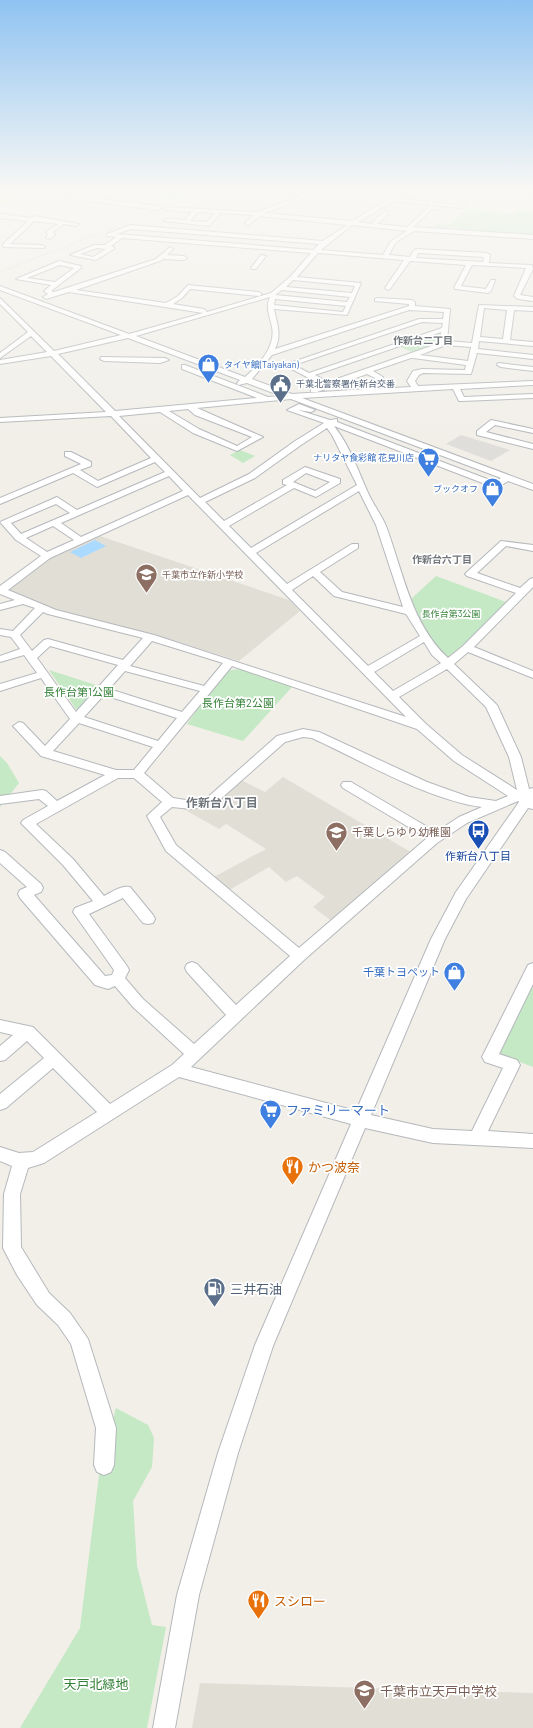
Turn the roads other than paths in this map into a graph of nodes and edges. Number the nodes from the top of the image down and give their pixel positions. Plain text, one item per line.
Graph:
1 (40, 271) edge
2 (74, 271) edge
3 (129, 271) edge
4 (299, 271) edge
5 (401, 271) edge
6 (466, 271) edge
7 (529, 271) edge
8 (292, 278) junction
9 (493, 281) dead end
10 (56, 284) junction
11 (0, 286) edge
12 (280, 288) junction
13 (388, 288) dead end
14 (66, 290) junction
15 (54, 294) junction
16 (271, 295) junction
17 (354, 295) junction
18 (533, 299) edge
19 (0, 300) edge
20 (37, 300) junction
21 (377, 300) dead end
22 (350, 304) junction
23 (166, 306) junction
24 (271, 307) junction
25 (412, 308) junction
26 (511, 308) junction
27 (533, 310) edge
28 (210, 312) junction
29 (446, 322) junction
30 (444, 330) junction
31 (32, 332) junction
32 (332, 333) junction
33 (131, 335) junction
34 (506, 342) junction
35 (355, 343) junction
36 (443, 343) junction
37 (533, 344) edge
38 (475, 345) junction
39 (161, 348) junction
40 (375, 352) junction
41 (53, 353) junction
42 (268, 354) junction
43 (504, 354) junction
44 (0, 356) edge
45 (409, 356) junction
46 (533, 357) edge
47 (104, 359) dead end
48 (202, 361) junction
49 (395, 361) junction
50 (0, 362) edge
51 (470, 363) junction
52 (176, 364) junction
53 (533, 369) edge
54 (367, 371) junction
55 (309, 375) junction
56 (498, 375) junction
57 (249, 379) junction
58 (533, 382) edge
59 (328, 385) junction
60 (235, 386) junction
61 (455, 387) junction
62 (416, 389) junction
63 (369, 392) junction
64 (302, 396) junction
65 (533, 396) edge
66 (291, 397) junction
67 (269, 399) junction
68 (190, 407) junction
69 (162, 410) junction
70 (113, 414) junction
71 (338, 418) junction
72 (0, 420) edge
73 (533, 431) edge
74 (410, 440) junction
75 (533, 447) edge
76 (397, 448) junction
77 (68, 454) dead end
78 (157, 458) junction
79 (74, 470) junction
80 (171, 472) junction
81 (508, 477) junction
82 (294, 485) junction
83 (362, 486) junction
84 (533, 487) edge
85 (190, 491) junction
86 (0, 501) edge
87 (200, 501) junction
88 (76, 513) junction
89 (54, 523) junction
90 (224, 525) junction
91 (19, 538) junction
92 (80, 540) junction
93 (355, 546) dead end
94 (533, 548) edge
95 (251, 552) junction
96 (47, 556) junction
97 (314, 572) junction
98 (533, 581) edge
99 (286, 589) junction
100 (1, 590) edge
101 (522, 592) junction
102 (25, 600) junction
103 (0, 607) edge
104 (42, 608) junction
105 (410, 612) junction
106 (0, 632) edge
107 (15, 634) junction
108 (150, 637) junction
109 (425, 637) junction
110 (468, 648) junction
111 (29, 655) junction
112 (0, 659) edge
113 (230, 662) junction
114 (447, 664) junction
115 (124, 665) junction
116 (368, 671) junction
117 (43, 674) junction
118 (533, 675) edge
119 (0, 688) edge
120 (101, 690) junction
121 (207, 690) junction
122 (393, 696) junction
123 (185, 717) junction
124 (75, 718) junction
125 (19, 726) dead end
126 (422, 727) junction
127 (161, 746) junction
128 (45, 753) junction
129 (116, 774) junction
130 (137, 774) junction
131 (347, 785) dead end
132 (527, 799) edge
133 (0, 800) edge
134 (170, 802) junction
135 (496, 805) junction
136 (56, 807) junction
137 (436, 838) junction
138 (0, 855) edge
139 (102, 903) junction
140 (148, 919) dead end
141 (299, 956) junction
142 (192, 968) dead end
143 (533, 969) edge
144 (117, 979) junction
145 (236, 1016) junction
146 (0, 1026) edge
147 (28, 1031) junction
148 (194, 1054) junction
149 (0, 1055) edge
150 (54, 1060) junction
151 (177, 1070) junction
152 (0, 1103) edge
153 (109, 1113) junction
154 (362, 1121) junction
155 (476, 1139) junction
156 (533, 1141) edge
157 (0, 1154) edge
158 (22, 1162) junction
159 (104, 1465) dead end
160 (164, 1728) edge

1 - 10 street
2 - 10 street
3 - 14 street
4 - 8 street
5 - 13 street
6 - 9 street
7 - 18 street
8 - 12 street
8 - 17 street
10 - 15 street
11 - 20 street
12 - 16 street
12 - 17 street
14 - 15 street
14 - 23 street
15 - 20 street
16 - 22 street
16 - 23 street
16 - 24 street
16 - 28 street
17 - 22 street
19 - 31 street
20 - 33 street
21 - 25 street
22 - 24 street
23 - 28 street
24 - 42 street
25 - 29 street
25 - 32 street
26 - 27 street
26 - 34 street
26 - 38 street
28 - 33 street
29 - 30 street
29 - 35 street
30 - 36 street
30 - 40 street
31 - 41 street
31 - 44 street
32 - 35 street
32 - 42 street
33 - 39 street
33 - 41 street
33 - 48 street
34 - 37 street
34 - 38 street
35 - 40 street
35 - 55 street
36 - 38 street
36 - 45 street
38 - 43 street
38 - 51 street
39 - 48 street
39 - 52 street
40 - 49 street
40 - 55 street
41 - 50 street
41 - 70 street
42 - 57 street
43 - 46 street
43 - 56 street
45 - 49 street
45 - 51 street
47 - 52 street
48 - 52 street
48 - 57 street
49 - 54 street
51 - 62 street
52 - 60 street
53 - 56 street
54 - 59 street
54 - 63 street
55 - 59 street
56 - 58 street
56 - 61 street
57 - 60 street
57 - 64 street
57 - 66 street
59 - 64 street
60 - 67 street
61 - 62 street
61 - 65 street
62 - 63 street
63 - 64 street
64 - 66 street
64 - 71 street
66 - 67 street
66 - 71 street
67 - 68 street
68 - 69 street
68 - 69 street
69 - 70 street
70 - 72 street
70 - 78 street
71 - 74 street
71 - 76 street
71 - 83 street
71 - 87 street
73 - 75 street
74 - 76 street
74 - 81 street
76 - 81 street
77 - 79 street
78 - 79 street
78 - 80 street
79 - 86 street
80 - 85 street
80 - 88 street
81 - 84 street
82 - 82 street
82 - 90 street
83 - 95 street
83 - 105 street
85 - 87 street
85 - 92 street
87 - 90 street
88 - 89 street
88 - 91 street
89 - 91 street
89 - 92 street
90 - 95 street
91 - 96 street
92 - 96 street
93 - 97 street
94 - 101 street
95 - 99 street
96 - 100 street
97 - 99 street
97 - 105 street
98 - 101 street
99 - 116 street
100 - 102 street
101 - 110 street
102 - 103 street
102 - 104 street
104 - 107 street
104 - 108 street
105 - 109 street
106 - 107 street
107 - 111 street
108 - 113 street
108 - 115 street
109 - 114 street
109 - 116 street
110 - 114 street
110 - 118 street
111 - 112 street
111 - 115 street
111 - 117 street
113 - 121 street
113 - 126 street
114 - 122 street
114 - 132 street
115 - 120 street
115 - 121 street
116 - 122 street
117 - 119 street
117 - 124 street
120 - 123 street
120 - 124 street
121 - 123 street
122 - 126 street
123 - 127 street
124 - 127 street
124 - 128 street
125 - 128 street
126 - 132 street
127 - 130 street
128 - 129 street
129 - 130 street
129 - 136 street
130 - 134 street
131 - 137 street
132 - 135 street
132 - 154 street
133 - 136 street
134 - 135 street
134 - 141 street
135 - 137 street
136 - 139 street
137 - 141 street
138 - 144 street
139 - 140 street
139 - 144 street
141 - 145 street
142 - 145 street
143 - 155 street
144 - 148 street
145 - 148 street
146 - 147 street
147 - 149 street
147 - 150 street
148 - 151 street
150 - 152 street
150 - 153 street
151 - 153 street
151 - 154 street
153 - 158 street
154 - 155 street
154 - 160 street
155 - 156 street
157 - 158 street
158 - 159 street

